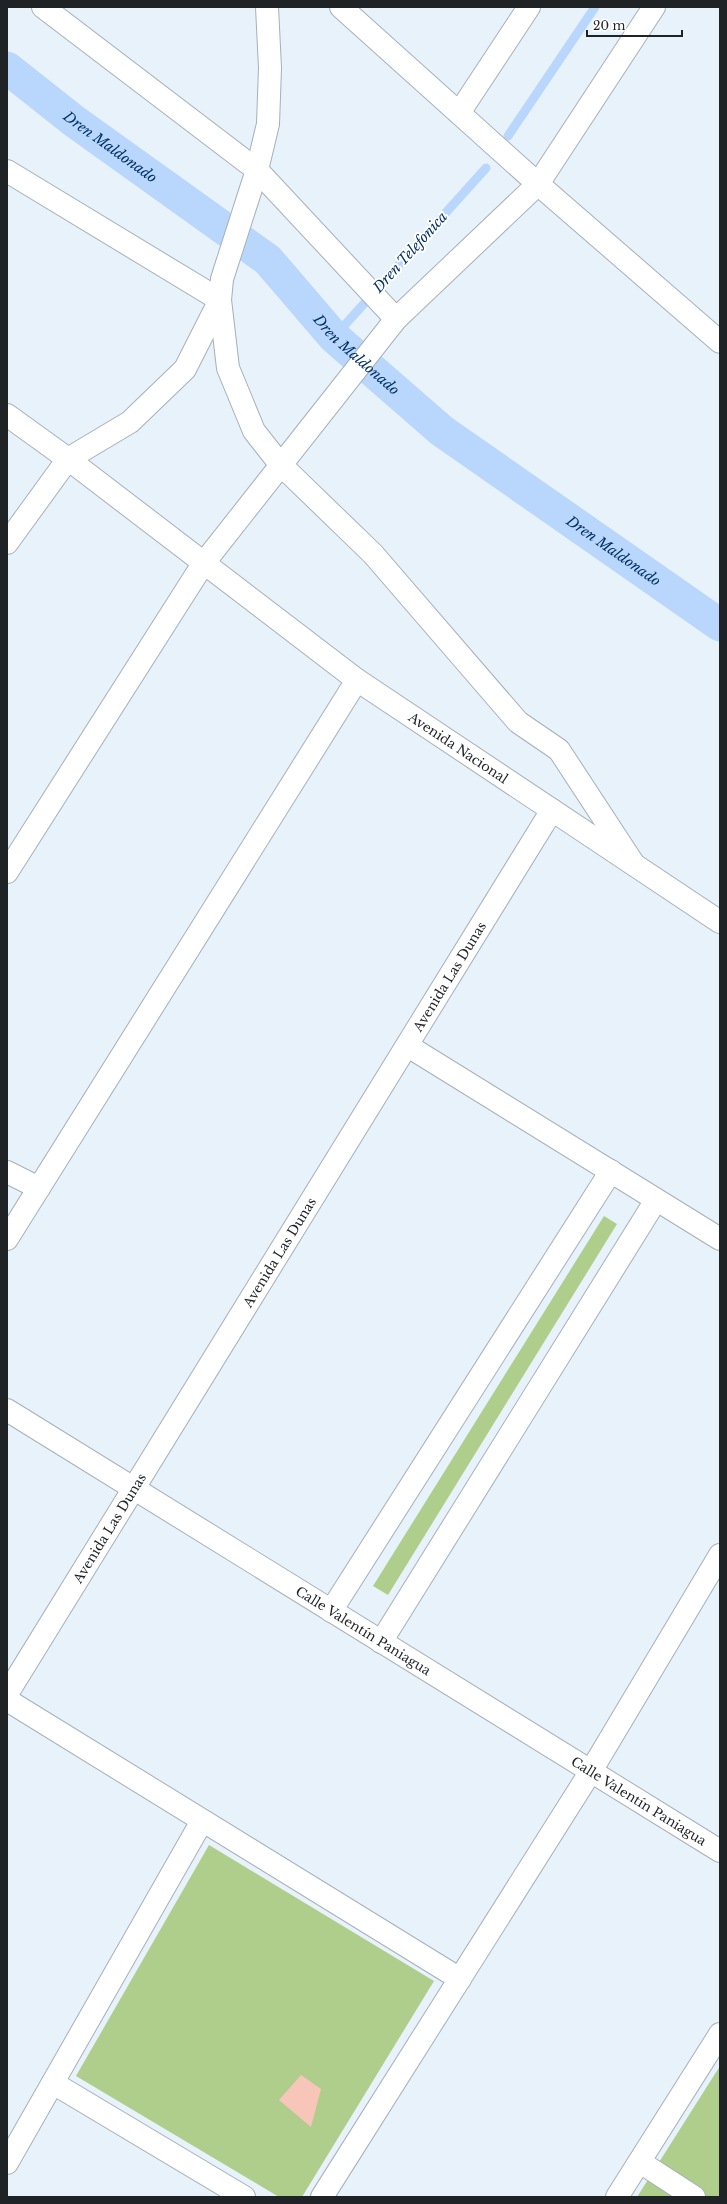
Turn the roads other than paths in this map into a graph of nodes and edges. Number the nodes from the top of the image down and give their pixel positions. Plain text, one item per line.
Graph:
1 (43, 7) edge
2 (267, 7) edge
3 (341, 7) edge
4 (529, 7) edge
5 (654, 7) edge
6 (459, 113) junction
7 (257, 170) junction
8 (7, 171) edge
9 (538, 184) junction
10 (220, 300) junction
11 (396, 319) junction
12 (720, 342) edge
13 (7, 415) edge
14 (68, 459) junction
15 (280, 464) junction
16 (7, 543) edge
17 (203, 564) junction
18 (357, 680) junction
19 (552, 810) junction
20 (633, 863) junction
21 (7, 872) edge
22 (720, 922) edge
23 (408, 1046) junction
24 (611, 1171) junction
25 (7, 1172) edge
26 (39, 1188) junction
27 (656, 1200) junction
28 (7, 1239) edge
29 (720, 1239) edge
30 (7, 1410) edge
31 (134, 1489) junction
32 (720, 1555) edge
33 (331, 1611) junction
34 (381, 1642) junction
35 (7, 1694) edge
36 (7, 1700) edge
37 (591, 1771) junction
38 (202, 1821) junction
39 (720, 1851) edge
40 (460, 1979) junction
41 (720, 2034) edge
42 (53, 2083) junction
43 (640, 2162) junction
44 (7, 2163) edge
45 (244, 2197) edge
46 (322, 2197) edge
47 (617, 2197) edge
48 (694, 2197) edge

1 - 7 street
2 - 7 street
3 - 6 street
4 - 6 street
5 - 9 street
6 - 9 street
7 - 10 street
7 - 11 street
8 - 10 street
9 - 11 street
9 - 12 street
10 - 14 street
10 - 15 street
11 - 15 street
13 - 14 street, Avenida Nacional
14 - 16 street
14 - 17 street, Avenida Nacional
15 - 17 street
15 - 20 street
17 - 18 street, Avenida Nacional
17 - 21 street
18 - 19 street, Avenida Nacional
18 - 26 street
19 - 20 street, Avenida Nacional
19 - 23 street, Avenida Las Dunas
20 - 22 street, Avenida Nacional
23 - 24 street
23 - 31 street, Avenida Las Dunas
24 - 27 street
24 - 33 street
25 - 26 street
26 - 28 street
27 - 29 street
27 - 34 street
30 - 31 street, Calle Valentín Paniagua
31 - 33 street, Calle Valentín Paniagua
31 - 35 street, Avenida Las Dunas
32 - 37 street
33 - 34 street, Calle Valentín Paniagua
34 - 37 street, Calle Valentín Paniagua
36 - 38 street
37 - 39 street, Calle Valentín Paniagua
37 - 40 street
38 - 40 street
38 - 42 street
40 - 46 street
41 - 43 street
42 - 44 street
42 - 45 street
43 - 47 street
43 - 48 street

